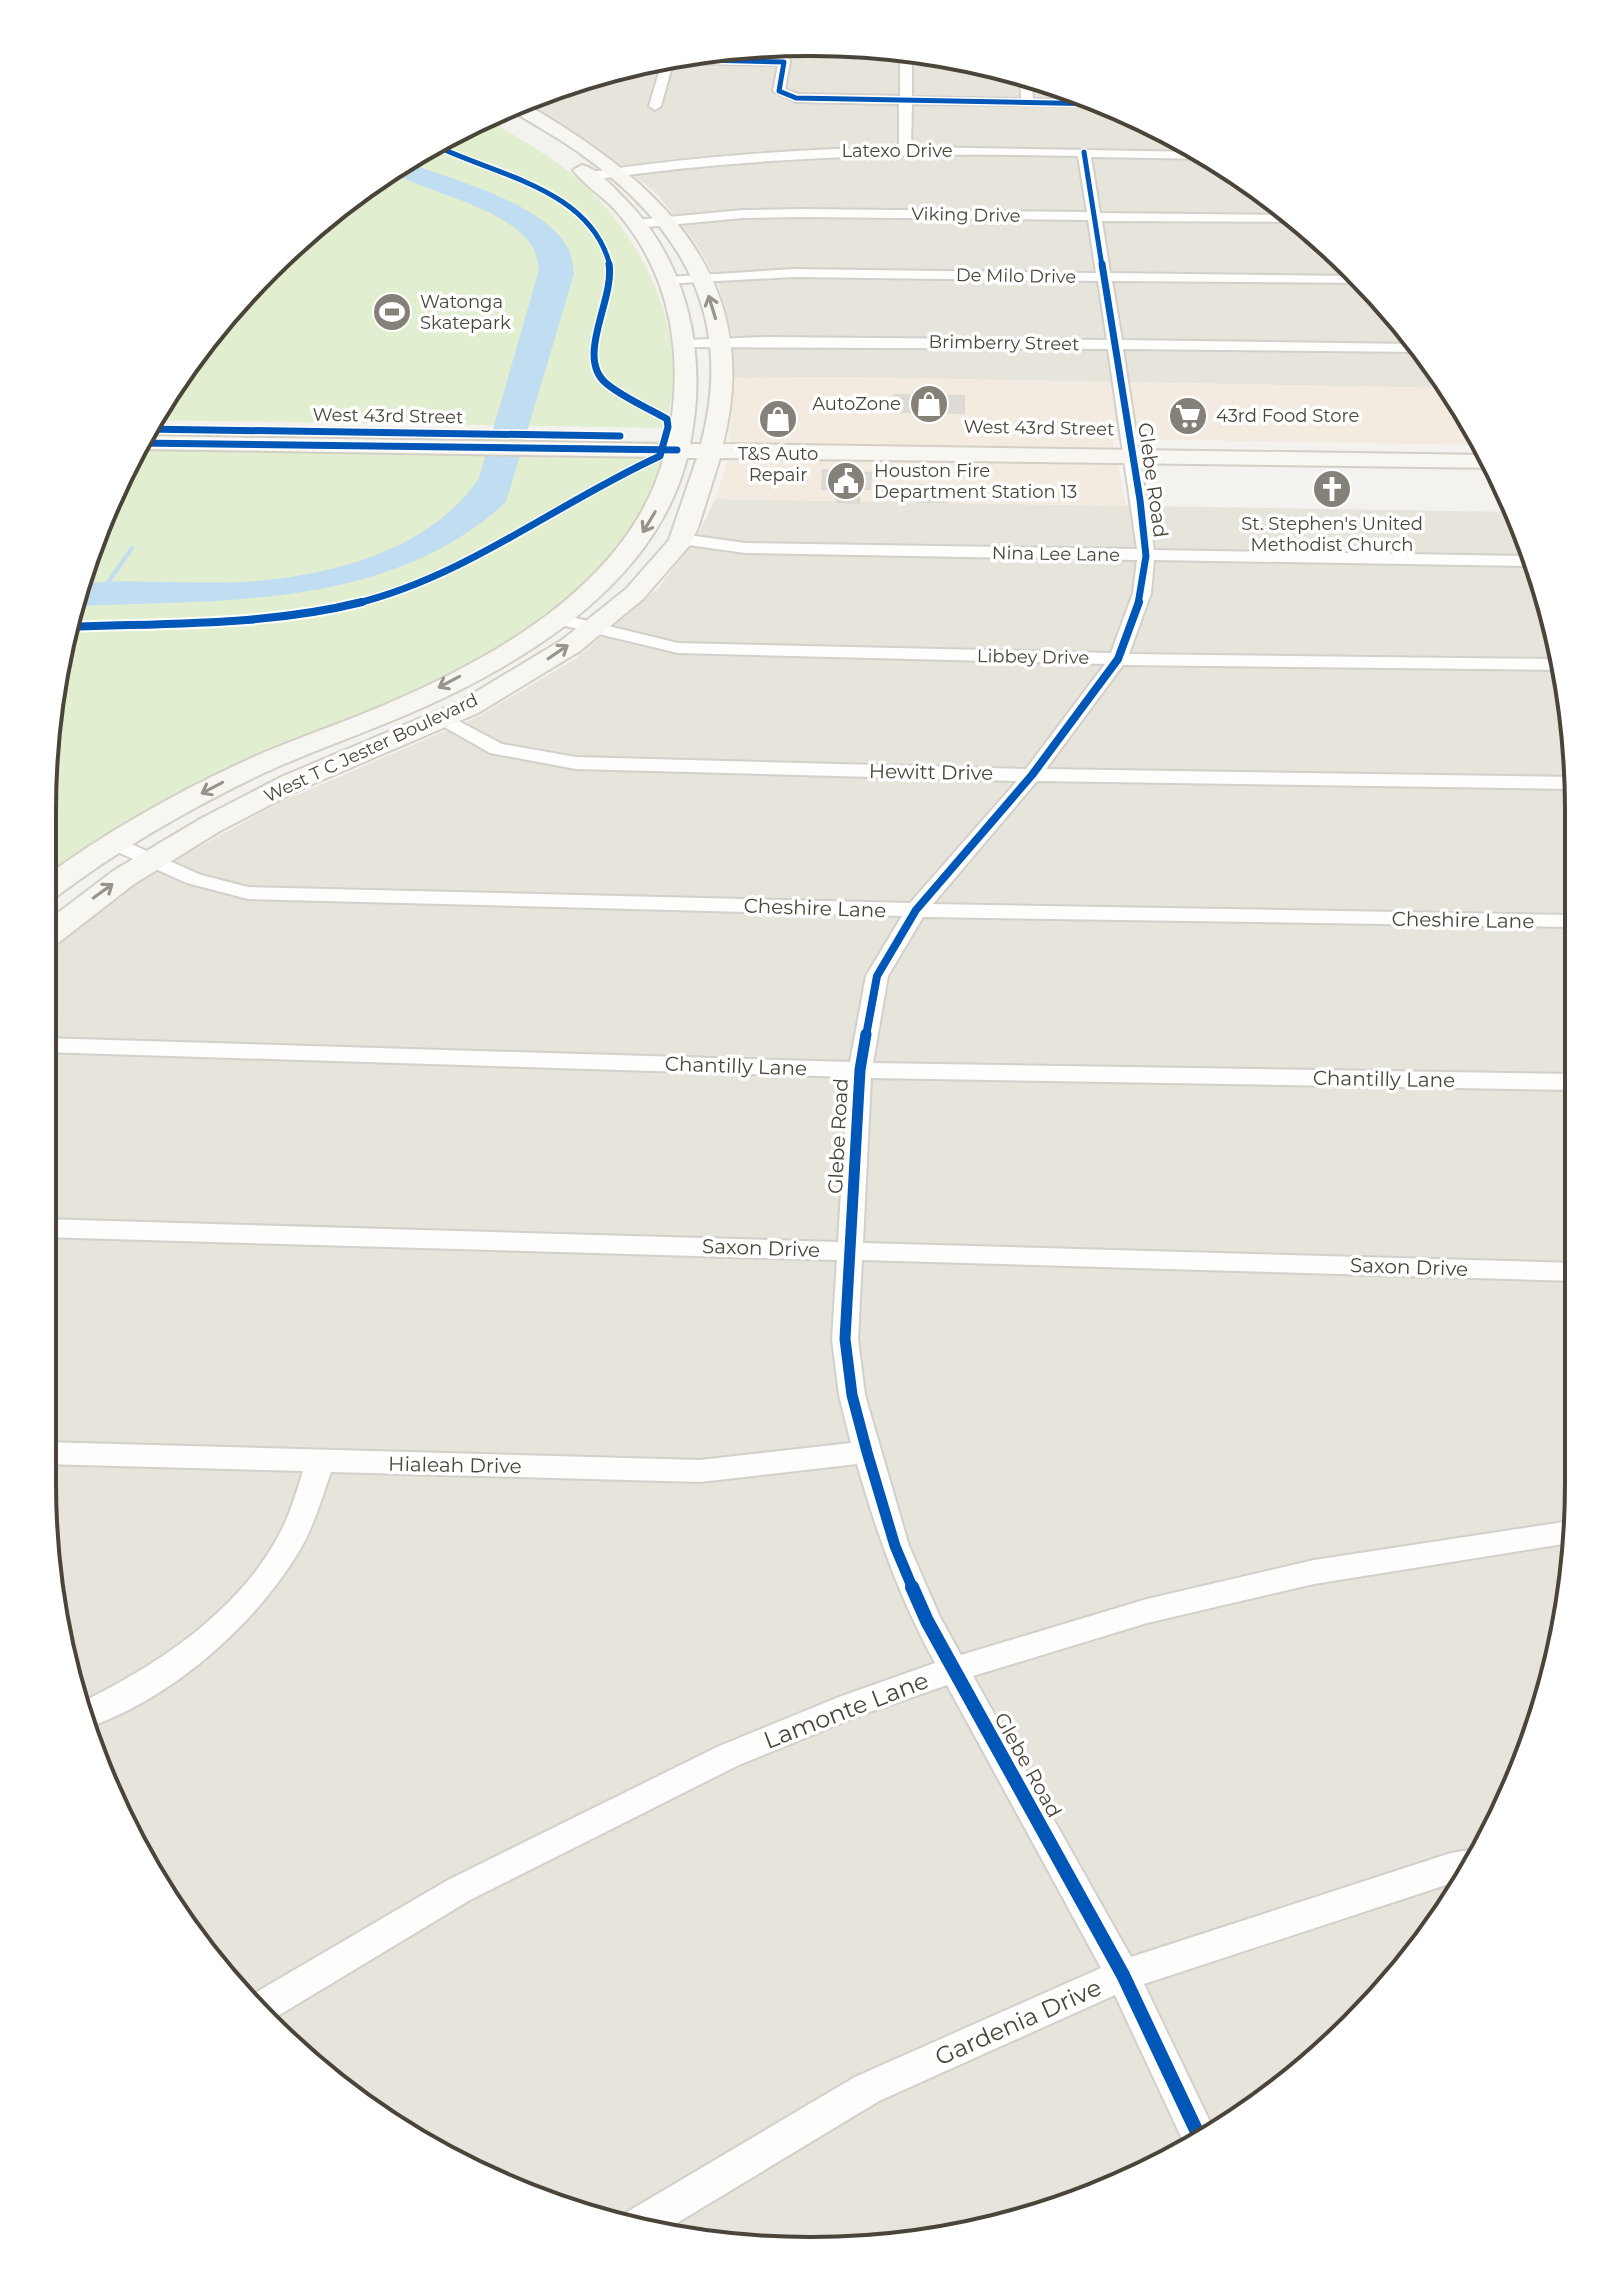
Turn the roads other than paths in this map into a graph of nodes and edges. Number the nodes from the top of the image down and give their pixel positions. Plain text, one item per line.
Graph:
1 (783, 57) edge
2 (724, 61) edge
3 (784, 62) junction
4 (906, 62) edge
5 (664, 70) edge
6 (1026, 88) edge
7 (905, 100) junction
8 (1027, 103) junction
9 (1074, 104) edge
10 (655, 106) dead end
11 (526, 111) edge
12 (507, 120) edge
13 (905, 151) junction
14 (1084, 152) junction
15 (1185, 155) edge
16 (616, 171) junction
17 (590, 176) junction
18 (1095, 216) junction
19 (1278, 219) edge
20 (667, 221) junction
21 (636, 224) junction
22 (1106, 277) junction
23 (703, 278) junction
24 (1347, 280) edge
25 (668, 281) junction
26 (723, 343) junction
27 (686, 344) junction
28 (1114, 344) junction
29 (1406, 348) edge
30 (159, 430) edge
31 (322, 439) junction
32 (152, 443) edge
33 (678, 444) junction
34 (713, 444) junction
35 (1130, 451) junction
36 (1474, 451) edge
37 (1341, 454) junction
38 (1479, 461) edge
39 (681, 539) junction
40 (1146, 556) junction
41 (1522, 561) edge
42 (559, 619) junction
43 (592, 629) junction
44 (1118, 659) junction
45 (1551, 665) edge
46 (442, 720) junction
47 (1032, 775) junction
48 (1564, 783) edge
49 (113, 843) junction
50 (147, 859) junction
51 (56, 883) edge
52 (916, 910) junction
53 (1565, 921) edge
54 (56, 929) edge
55 (56, 1045) edge
56 (860, 1070) junction
57 (1565, 1082) edge
58 (56, 1228) edge
59 (850, 1250) junction
60 (1565, 1272) edge
61 (867, 1452) junction
62 (56, 1453) edge
63 (320, 1462) junction
64 (1563, 1533) edge
65 (955, 1669) junction
66 (92, 1711) edge
67 (1461, 1865) edge
68 (1123, 1975) junction
69 (266, 2005) edge
70 (1196, 2131) edge
71 (649, 2220) edge

1 - 3 street
2 - 3 street
3 - 7 street
4 - 7 street
5 - 10 street
6 - 8 street
7 - 8 street
7 - 13 street
8 - 9 street
11 - 16 main road, West T C Jester Boulevard
12 - 17 main road, West T C Jester Boulevard
13 - 14 street, Latexo Drive
13 - 16 street, Latexo Drive
14 - 15 street, Latexo Drive
14 - 18 street, Glebe Road
16 - 17 street, Latexo Drive
16 - 20 main road, West T C Jester Boulevard
17 - 21 main road, West T C Jester Boulevard
18 - 19 street, Viking Drive
18 - 20 street, Viking Drive
18 - 22 street, Glebe Road
20 - 21 street, Viking Drive
20 - 23 main road, West T C Jester Boulevard
21 - 25 main road, West T C Jester Boulevard
22 - 23 street, De Milo Drive
22 - 24 street, De Milo Drive
22 - 28 street, Glebe Road
23 - 25 street, De Milo Drive
26 -> 23 main road, West T C Jester Boulevard
25 - 27 main road, West T C Jester Boulevard
26 - 27 street, Brimberry Street
26 - 28 street, Brimberry Street
26 - 34 main road, West T C Jester Boulevard
27 - 33 main road, West T C Jester Boulevard
28 - 29 street, Brimberry Street
28 - 35 street, Glebe Road
30 - 31 main road, West 43rd Street
31 - 32 main road, West 43rd Street
31 - 33 main road, West 43rd Street
33 - 34 main road, West 43rd Street
33 -> 42 main road, West T C Jester Boulevard
34 - 35 main road, West 43rd Street
34 - 39 main road, West T C Jester Boulevard
35 - 37 main road, West 43rd Street
35 - 40 street, Glebe Road
36 - 37 main road, West 43rd Street
37 - 38 main road, West 43rd Street
39 - 40 street, Nina Lee Lane
39 - 43 main road, West T C Jester Boulevard
40 - 41 street, Nina Lee Lane
40 - 44 street, Glebe Road
42 - 43 street, Libbey Drive
42 -> 49 main road, West T C Jester Boulevard
43 - 44 street, Libbey Drive
46 -> 43 main road, West T C Jester Boulevard
44 - 45 street, Libbey Drive
44 - 47 street, Glebe Road
46 - 47 street, Hewitt Drive
46 - 50 main road, West T C Jester Boulevard
47 - 48 street, Hewitt Drive
47 - 52 street, Glebe Road
49 - 50 street, Cheshire Lane
49 - 51 main road, West T C Jester Boulevard
50 - 52 street, Cheshire Lane
54 -> 50 main road, West T C Jester Boulevard
52 - 53 street, Cheshire Lane
52 - 56 street, Glebe Road
55 - 56 street, Chantilly Lane
56 - 57 street, Chantilly Lane
56 - 59 street, Glebe Road
58 - 59 street, Saxon Drive
59 - 60 street, Saxon Drive
59 - 61 street, Glebe Road
61 - 63 street, Hialeah Drive
61 - 65 street, Glebe Road
62 - 63 street, Hialeah Drive
63 - 66 street
64 - 65 street, Lamonte Lane
65 - 68 street, Glebe Road
65 - 69 street, Lamonte Lane
67 - 68 street, Gardenia Drive
68 - 70 street, Glebe Road
68 - 71 street, Gardenia Drive

